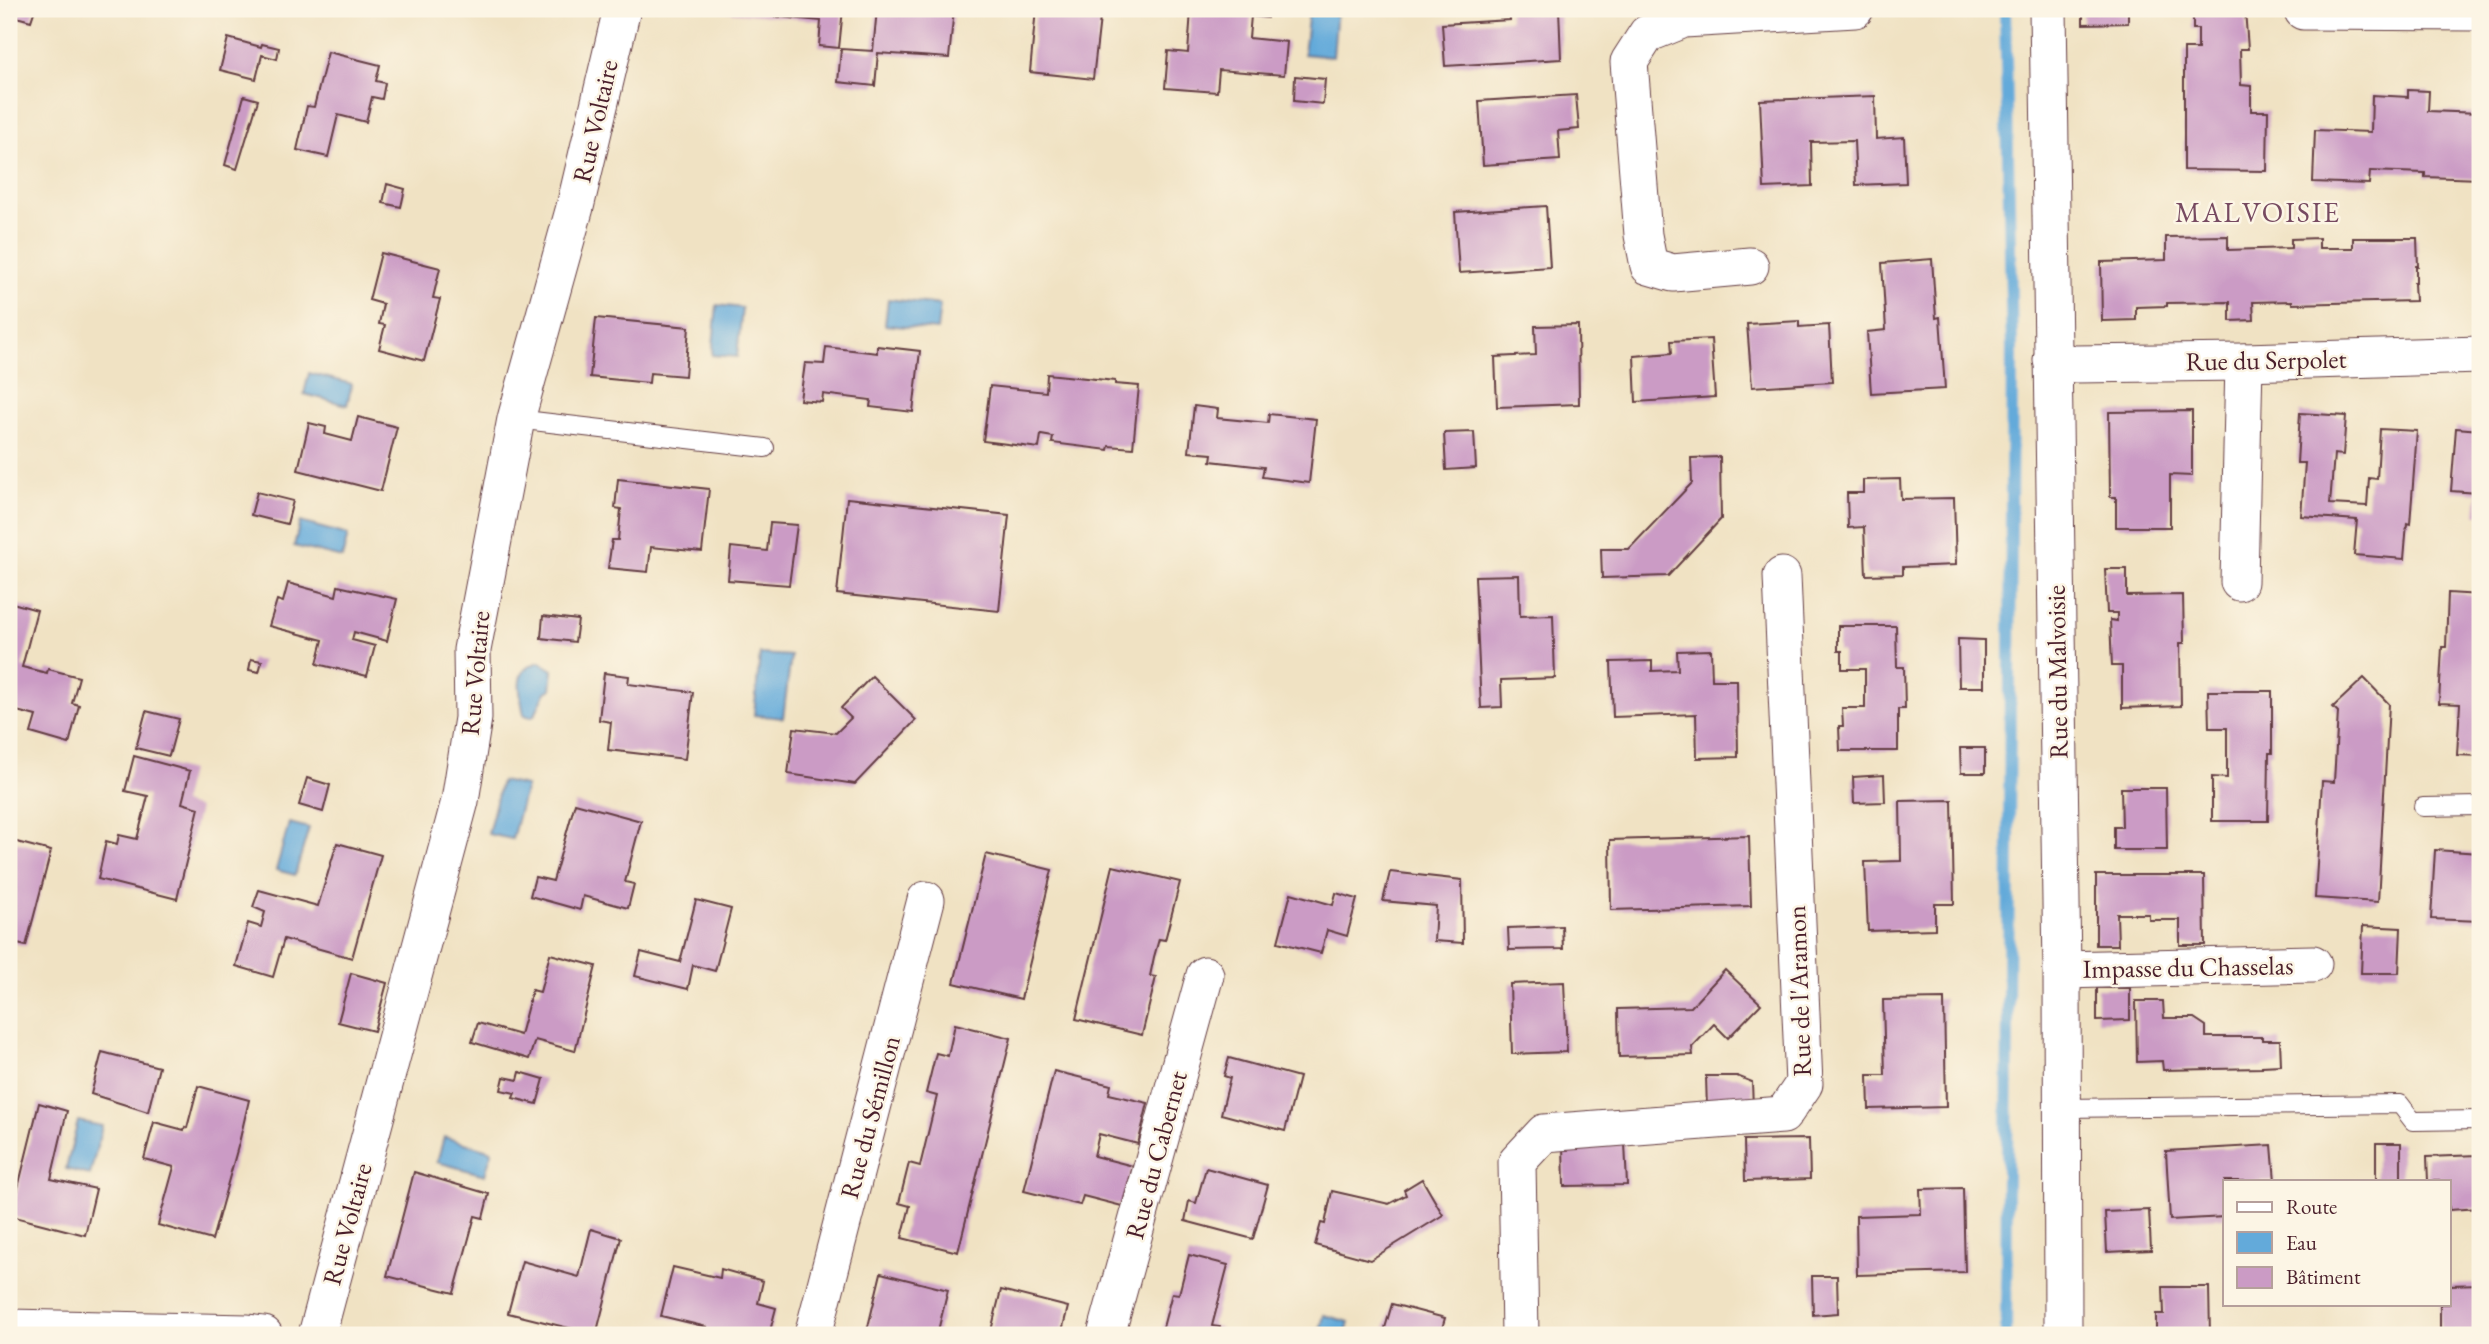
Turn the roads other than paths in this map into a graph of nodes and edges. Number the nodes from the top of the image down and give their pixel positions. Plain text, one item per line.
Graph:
1 (622, 9) edge
2 (1855, 9) edge
3 (2048, 9) edge
4 (2303, 9) edge
5 (2480, 12) edge
6 (1750, 266) dead end
7 (2480, 355) edge
8 (2052, 360) junction
9 (2244, 362) junction
10 (516, 419) junction
11 (765, 448) dead end
12 (1782, 576) dead end
13 (2239, 582) dead end
14 (2480, 806) edge
15 (2423, 807) dead end
16 (926, 900) dead end
17 (2314, 964) dead end
18 (2062, 970) junction
19 (1205, 975) dead end
20 (2063, 1108) junction
21 (2480, 1120) edge
22 (9, 1328) edge
23 (264, 1335) edge
24 (317, 1335) edge
25 (813, 1335) edge
26 (1106, 1335) edge
27 (1520, 1335) edge
28 (2063, 1335) edge

1 - 10 street, Rue Voltaire
2 - 6 street
3 - 8 street, Rue du Malvoisie
4 - 5 street
7 - 9 street, Rue du Serpolet
8 - 9 street, Rue du Serpolet
8 - 18 street, Rue du Malvoisie
9 - 13 street
10 - 11 lane
10 - 24 street, Rue Voltaire
12 - 27 street, Rue de l'Aramon
14 - 15 lane
16 - 25 street, Rue du Sémillon
17 - 18 street, Impasse du Chasselas
18 - 20 street, Rue du Malvoisie
19 - 26 street, Rue du Cabernet
20 - 21 lane
20 - 28 street, Rue du Malvoisie
22 - 23 street

